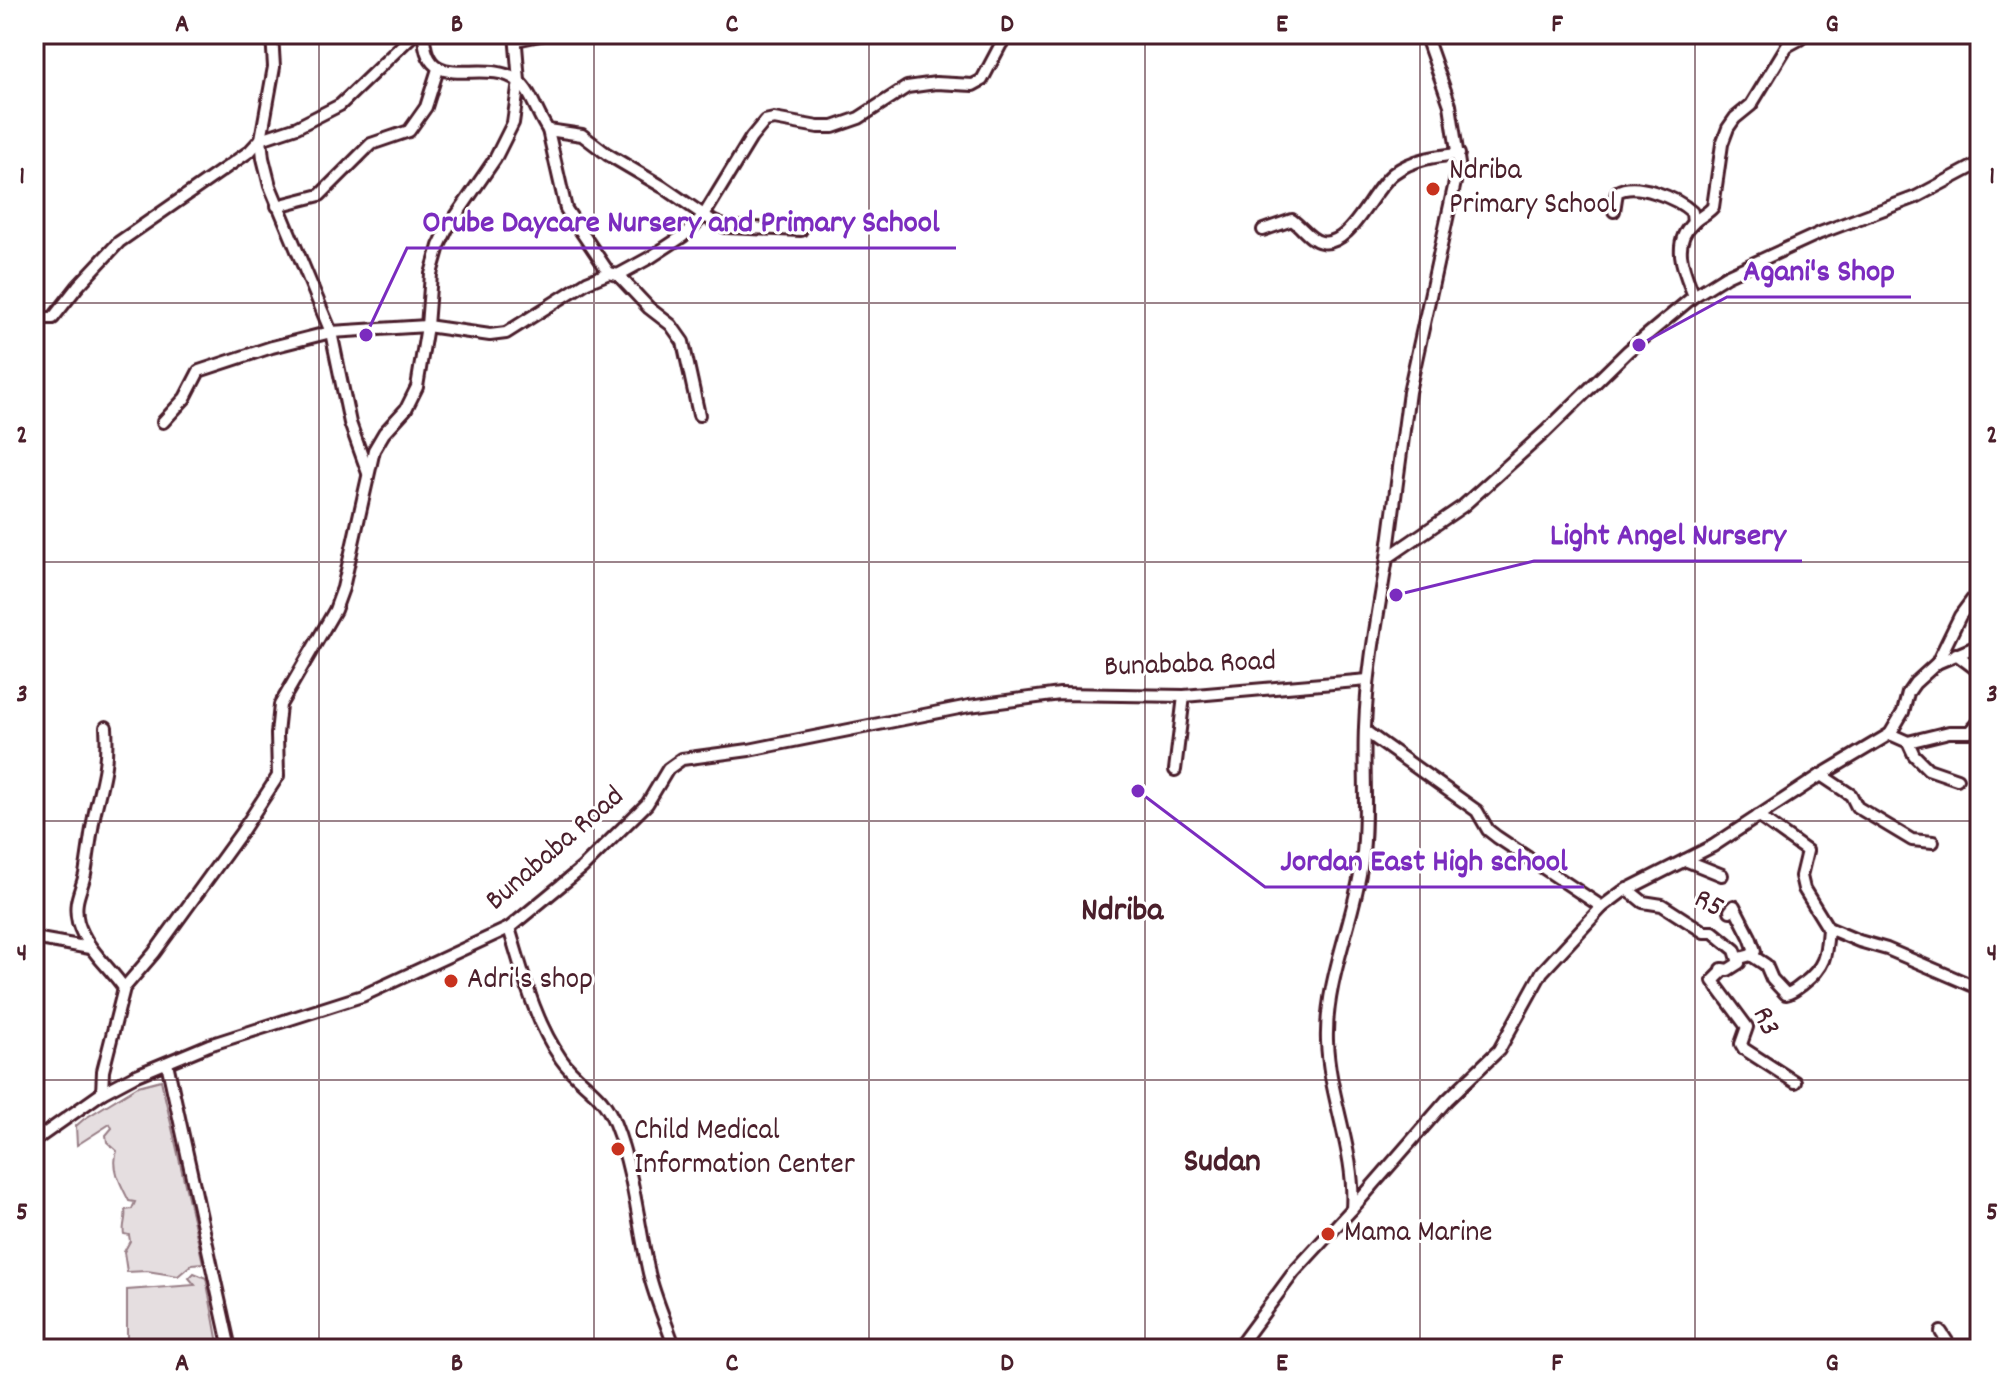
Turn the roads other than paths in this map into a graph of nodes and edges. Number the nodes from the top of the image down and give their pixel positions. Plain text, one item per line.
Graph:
1 (272, 34) edge
2 (414, 34) edge
3 (424, 34) edge
4 (545, 34) edge
5 (1010, 34) edge
6 (1425, 34) edge
7 (1803, 34) edge
8 (515, 37) edge
9 (438, 69) junction
10 (519, 81) junction
11 (548, 130) junction
12 (261, 139) junction
13 (250, 151) junction
14 (1459, 154) junction
15 (263, 158) junction
16 (1980, 163) edge
17 (277, 206) junction
18 (1614, 211) dead end
19 (704, 215) junction
20 (1693, 223) junction
21 (801, 230) dead end
22 (1263, 230) dead end
23 (613, 274) junction
24 (1694, 296) junction
25 (34, 318) edge
26 (427, 326) junction
27 (331, 332) junction
28 (699, 415) dead end
29 (163, 422) dead end
30 (368, 475) junction
31 (1387, 558) junction
32 (1980, 589) edge
33 (1980, 645) edge
34 (1945, 646) junction
35 (1959, 656) junction
36 (1937, 663) junction
37 (1980, 672) edge
38 (1368, 680) junction
39 (1184, 696) junction
40 (1980, 721) edge
41 (106, 727) dead end
42 (1365, 731) junction
43 (1890, 734) junction
44 (1908, 742) junction
45 (1175, 770) dead end
46 (1821, 775) junction
47 (1957, 779) dead end
48 (1758, 816) junction
49 (1933, 842) dead end
50 (1685, 860) junction
51 (1722, 875) dead end
52 (1627, 889) junction
53 (1602, 907) junction
54 (1730, 911) dead end
55 (509, 928) junction
56 (1828, 928) junction
57 (34, 938) edge
58 (90, 948) junction
59 (1745, 957) junction
60 (1723, 970) joint
61 (1980, 983) edge
62 (124, 988) junction
63 (167, 1063) junction
64 (1795, 1082) dead end
65 (102, 1093) junction
66 (34, 1141) edge
67 (1352, 1209) junction
68 (1941, 1332) dead end
69 (230, 1349) edge
70 (675, 1349) edge
71 (1237, 1349) edge
72 (1952, 1349) edge

1 - 12 street
2 - 12 street
3 - 9 street
4 - 8 street
5 - 19 street
6 - 14 street
7 - 20 street
8 - 10 street
9 - 10 street
9 - 17 street
10 - 11 street
10 - 26 street
11 - 19 street
11 - 23 street
12 - 13 street
12 - 15 street
13 - 15 street
13 - 25 street
14 - 22 street
14 - 31 street
15 - 17 street
16 - 24 street
17 - 27 street
18 - 20 street
19 - 21 street
19 - 23 street
20 - 24 street
23 - 26 street
23 - 28 street
24 - 31 street
26 - 27 street
26 - 30 street
27 - 29 street
27 - 30 street
30 - 62 street
31 - 38 street
32 - 34 street
33 - 35 street
34 - 35 street
34 - 36 street
35 - 36 street
35 - 37 street
36 - 43 street
38 - 39 street, Bunababa Road
38 - 42 street
39 - 45 street
39 - 55 street, Bunababa Road
40 - 44 street
41 - 58 street
42 - 53 street
42 - 67 street
43 - 44 street
43 - 46 street
44 - 47 street
46 - 48 street
46 - 49 street
48 - 50 street
48 - 56 street
50 - 51 street
50 - 52 street
52 - 53 street
52 - 59 street, R5
53 - 67 street
54 - 59 street
55 - 63 street, Bunababa Road
55 - 70 street
56 - 59 street
56 - 61 street
57 - 58 street
58 - 62 street
59 - 60 street, R5
60 - 64 street, R3
62 - 65 street
63 - 65 street, Bunababa Road
63 - 69 street
65 - 66 street, Bunababa Road
67 - 71 street
68 - 72 street

